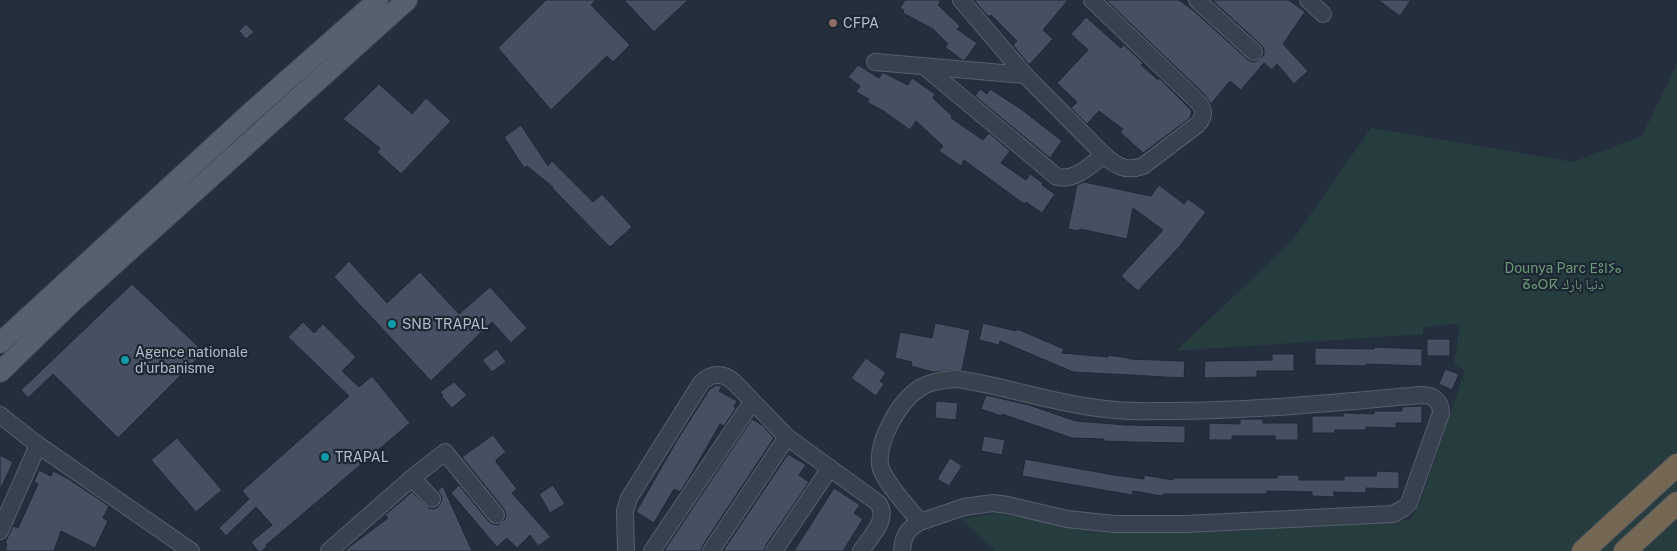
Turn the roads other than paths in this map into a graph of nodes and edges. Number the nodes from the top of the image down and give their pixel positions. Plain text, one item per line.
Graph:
1 (378, 0) edge
2 (407, 0) edge
3 (960, 0) edge
4 (1092, 0) edge
5 (1197, 0) edge
6 (1308, 0) edge
7 (1323, 14) dead end
8 (1254, 52) dead end
9 (874, 62) dead end
10 (925, 67) junction
11 (1025, 75) junction
12 (1104, 155) junction
13 (0, 343) edge
14 (0, 372) edge
15 (752, 402) junction
16 (0, 415) edge
17 (787, 437) junction
18 (38, 444) junction
19 (1677, 465) edge
20 (830, 468) junction
21 (412, 478) junction
22 (432, 499) dead end
23 (1677, 503) edge
24 (496, 515) dead end
25 (920, 522) junction
26 (0, 531) edge
27 (191, 551) edge
28 (329, 551) edge
29 (626, 551) edge
30 (652, 551) edge
31 (712, 551) edge
32 (774, 551) edge
33 (861, 551) edge
34 (902, 551) edge
35 (1583, 551) edge
36 (1625, 551) edge

1 - 13 main road
2 - 14 main road
3 - 11 street
4 - 12 street
5 - 8 street
6 - 7 street
9 - 10 street
10 - 11 street
10 - 12 street
11 - 12 street
15 - 17 street
15 - 29 street
15 - 30 street
16 - 18 street
17 - 20 street
17 - 31 street
18 - 26 street
18 - 27 street
19 - 35 highway
20 - 32 street
20 - 33 street
21 - 22 street
21 - 24 street
21 - 28 street
23 - 36 highway
25 - 25 street
25 - 34 street

